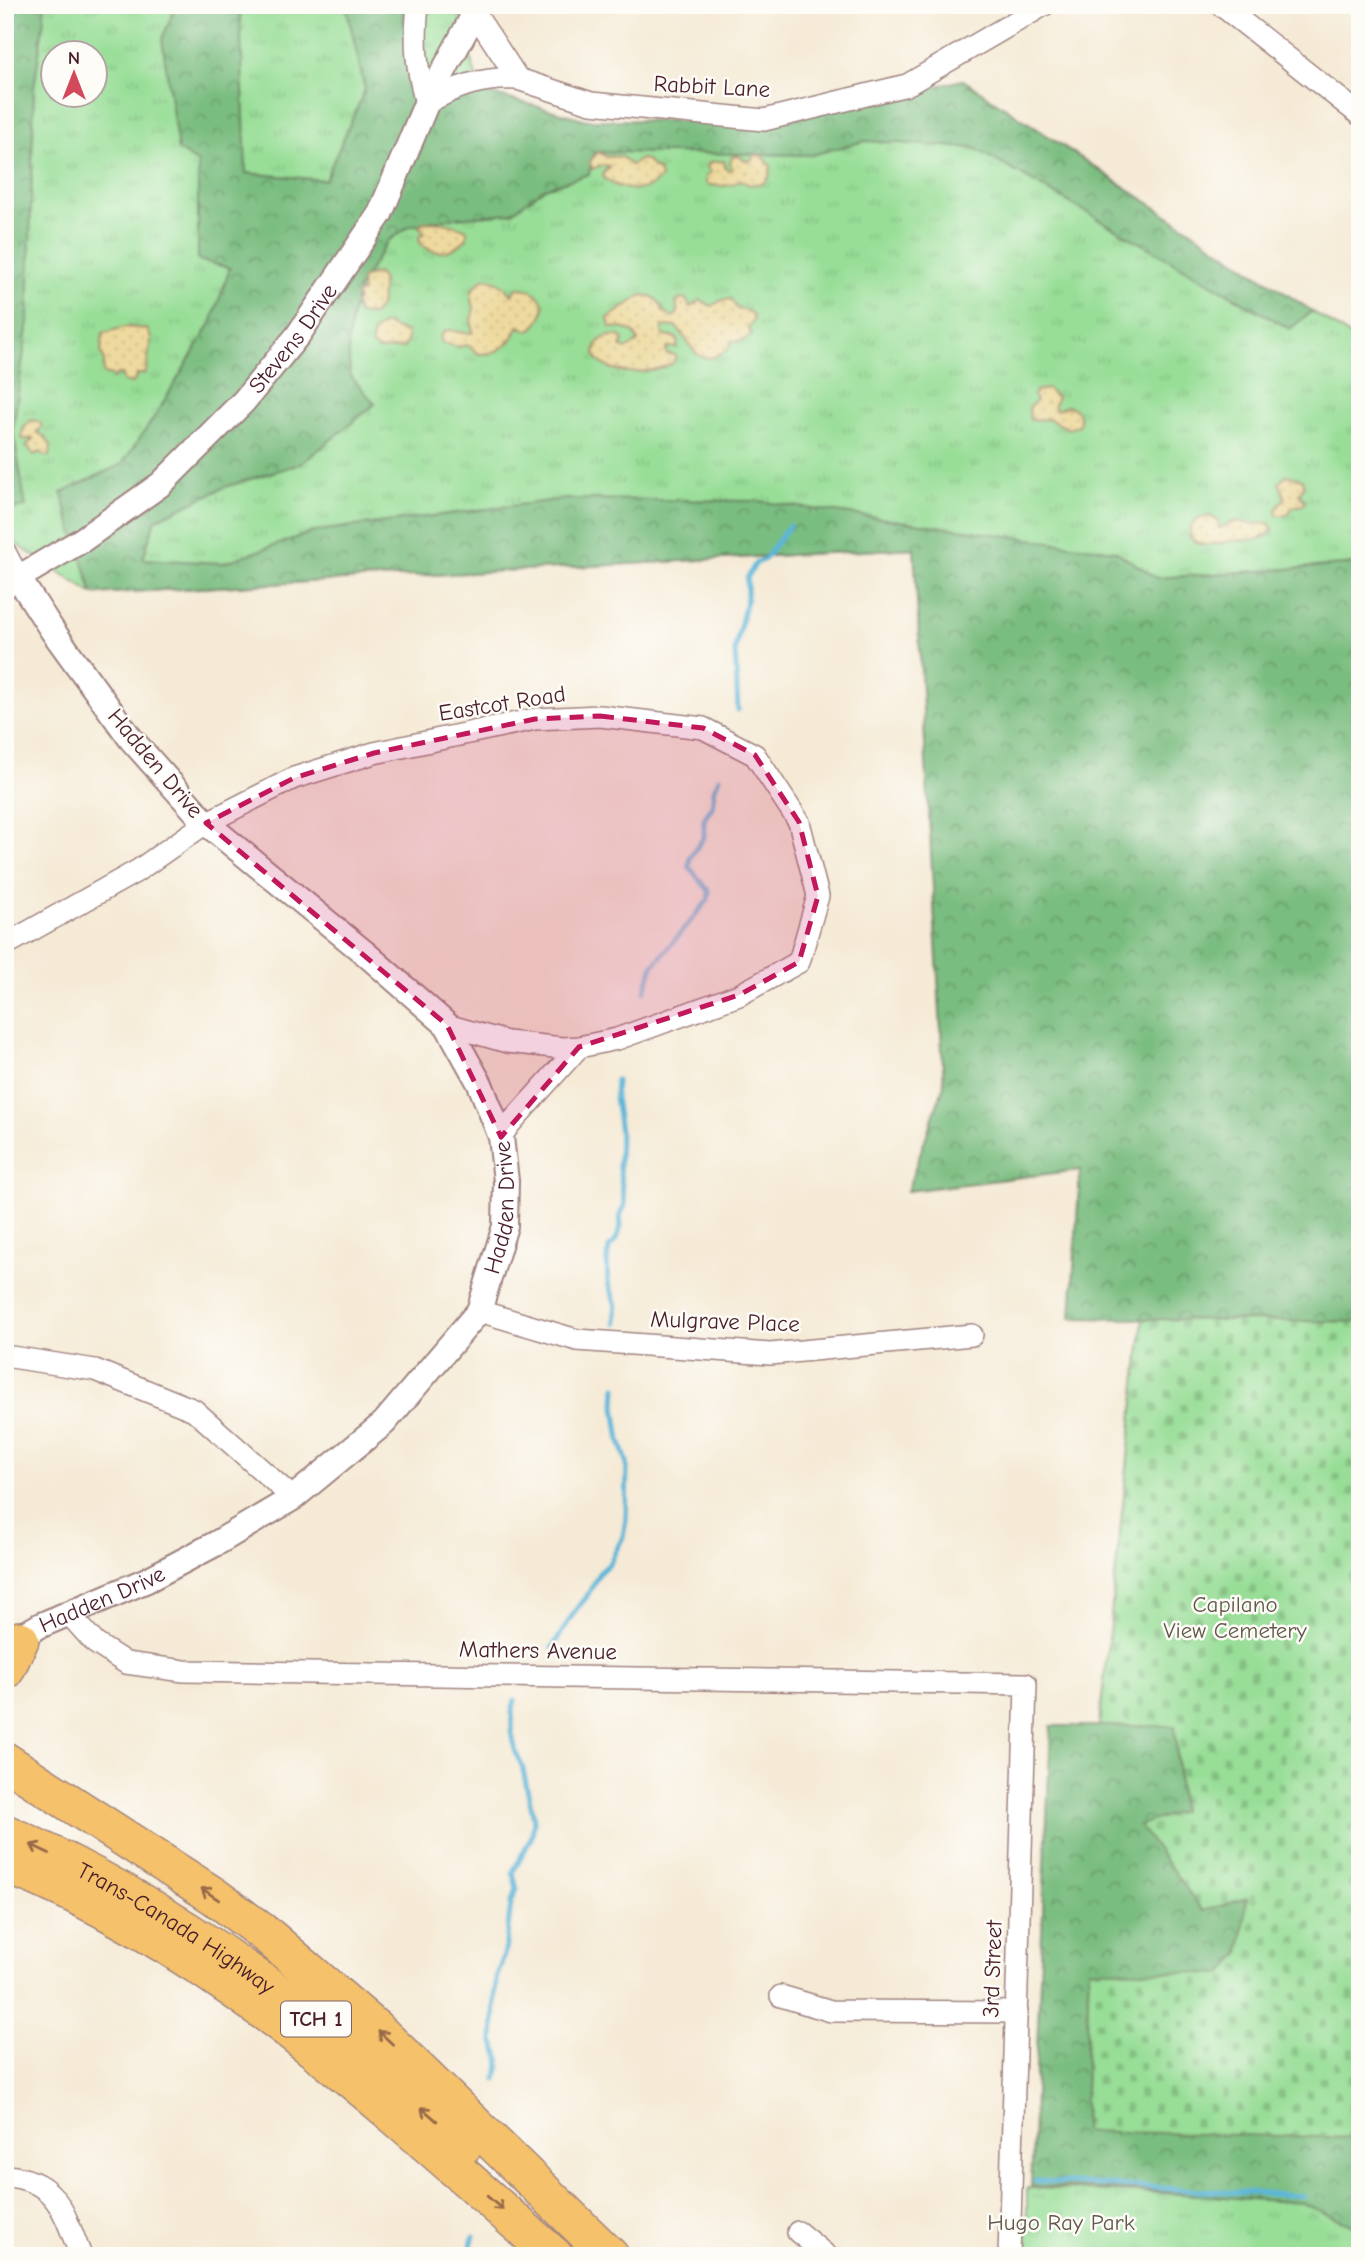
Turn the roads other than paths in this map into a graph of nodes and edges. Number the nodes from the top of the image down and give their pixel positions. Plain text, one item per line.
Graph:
1 (418, 5) edge
2 (1044, 5) edge
3 (1221, 5) edge
4 (472, 8) edge
5 (518, 79) junction
6 (426, 104) junction
7 (1360, 115) edge
8 (5, 552) edge
9 (12, 582) edge
10 (206, 823) junction
11 (5, 945) edge
12 (447, 1025) junction
13 (579, 1047) junction
14 (501, 1137) junction
15 (479, 1311) junction
16 (972, 1335) dead end
17 (5, 1356) edge
18 (293, 1498) junction
19 (69, 1614) junction
20 (9, 1652) edge
21 (1026, 1684) joint
22 (5, 1761) edge
23 (5, 1772) edge
24 (73, 1806) junction
25 (5, 1833) edge
26 (5, 1864) edge
27 (5, 1887) edge
28 (781, 1996) dead end
29 (1017, 2012) junction
30 (443, 2158) junction
31 (5, 2176) edge
32 (798, 2232) dead end
33 (81, 2256) edge
34 (555, 2256) edge
35 (591, 2256) edge
36 (610, 2256) edge
37 (827, 2256) edge
38 (1009, 2256) edge

1 - 6 street
2 - 5 street, Rabbit Lane
3 - 7 street
4 - 5 street
4 - 6 street, Stevens Drive
5 - 6 street
6 - 9 street, Stevens Drive
8 - 9 street, Hadden Drive
9 - 10 street, Hadden Drive
10 - 11 street, Eastcot Road
10 - 12 street, Hadden Drive
10 - 13 street, Eastcot Road
12 - 13 street, Eastcot Road
12 - 14 street, Hadden Drive
13 - 14 street
14 - 15 street, Hadden Drive
15 - 16 street, Mulgrave Place
15 - 18 street, Hadden Drive
17 - 18 street
18 - 19 street, Hadden Drive
19 - 20 street, Hadden Drive
19 - 21 street, Mathers Avenue
21 - 29 street, 3rd Street
22 - 24 highway
23 - 24 highway
36 -> 24 highway
35 -> 25 highway, Trans-Canada Highway / TCH 1
26 - 30 highway, Trans-Canada Highway / TCH 1
27 - 30 highway
28 - 29 street
29 - 38 street, 3rd Street
30 -> 34 highway, Trans-Canada Highway / TCH 1
31 - 33 street
32 - 37 street

